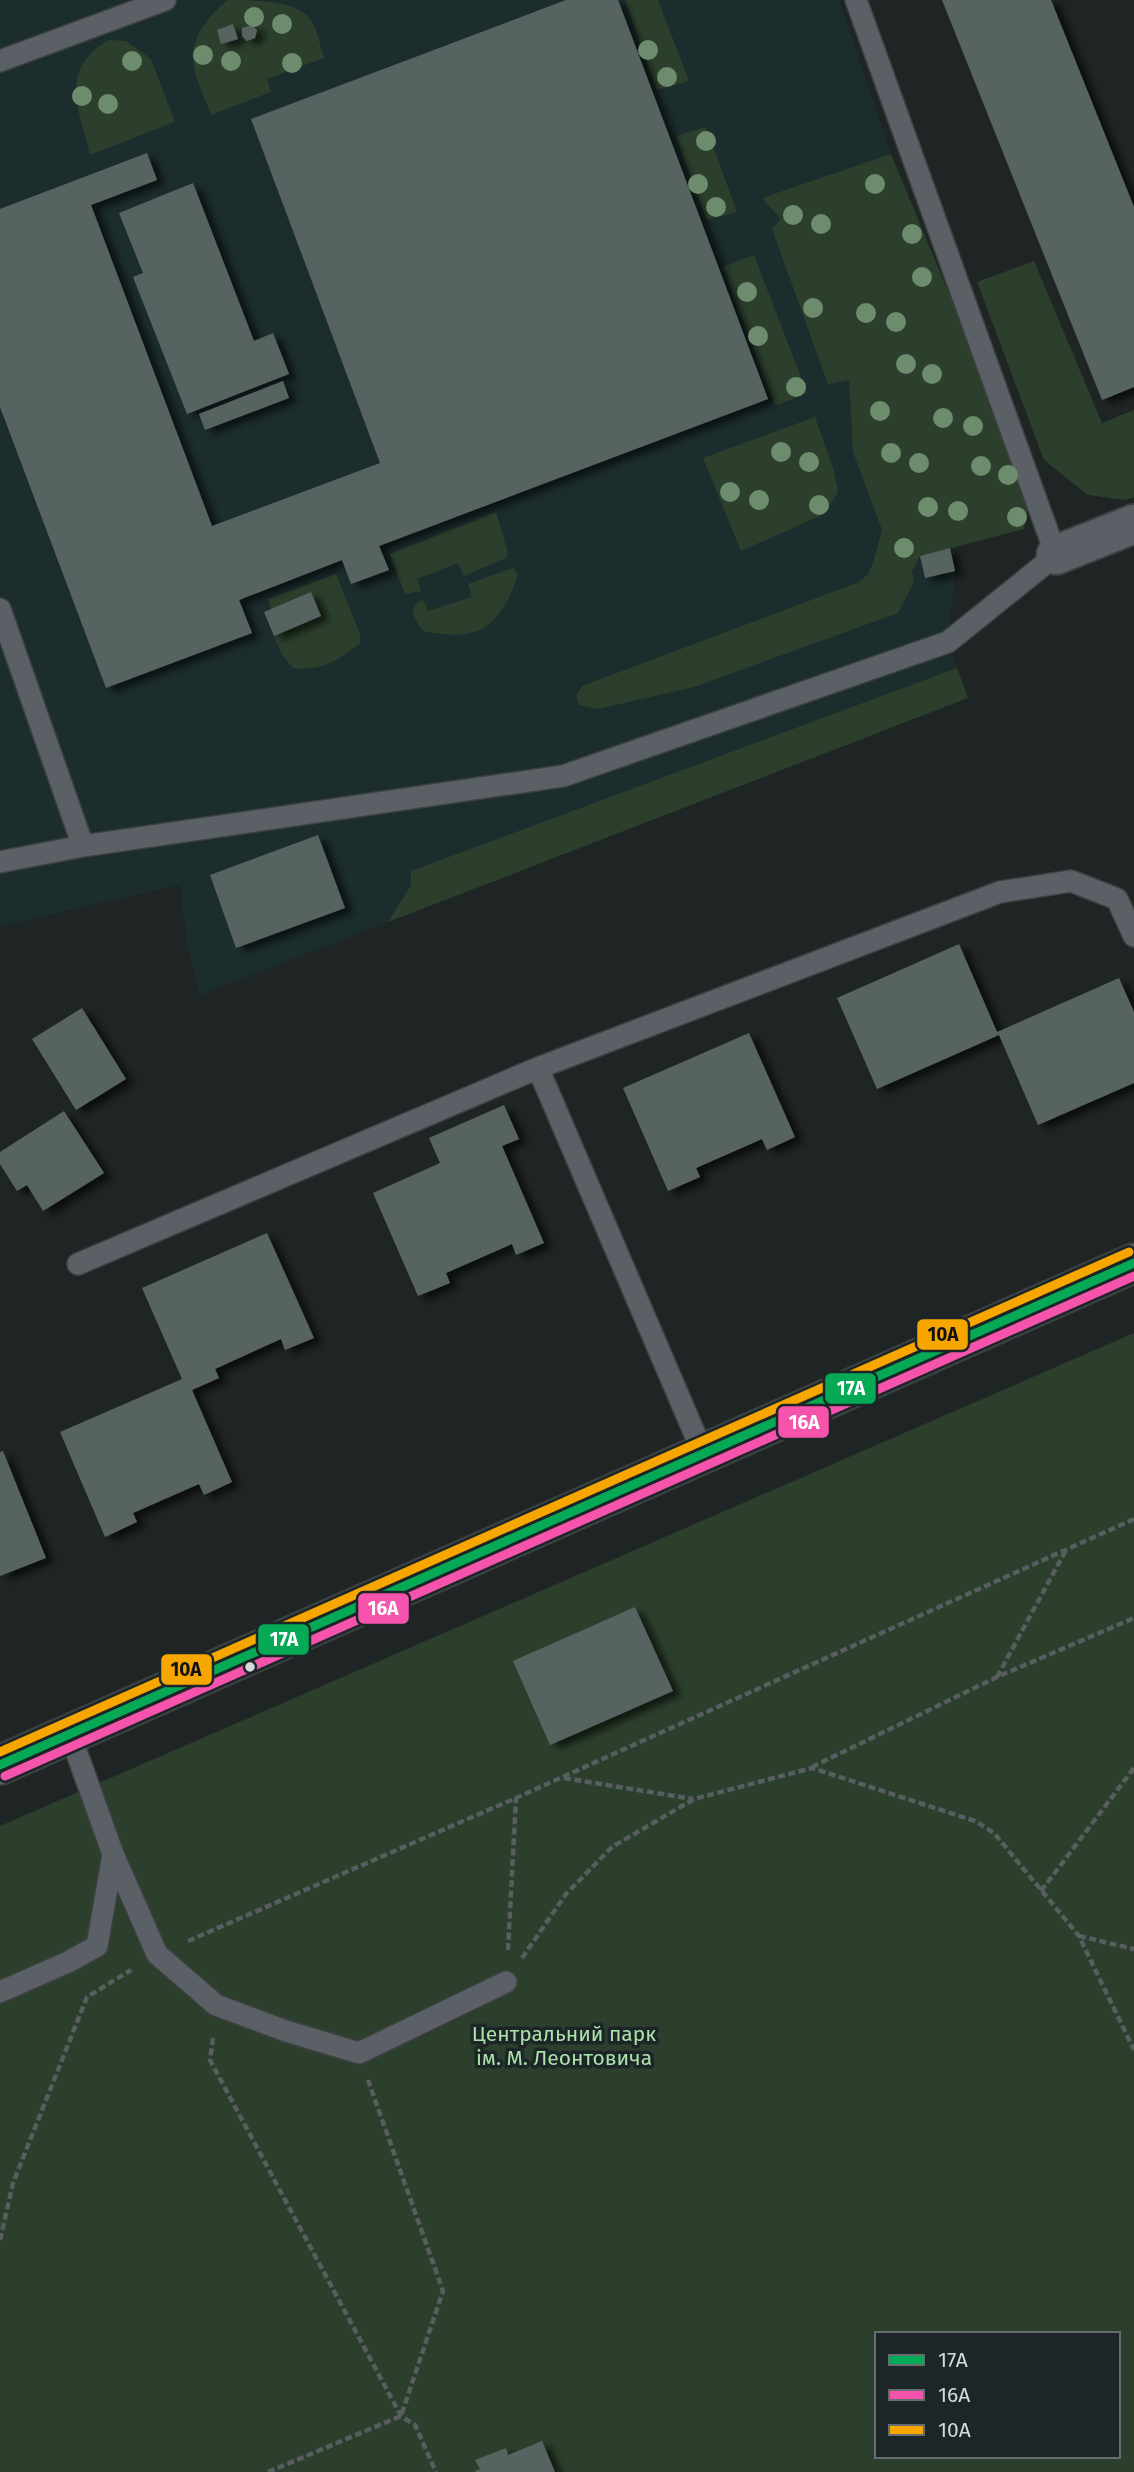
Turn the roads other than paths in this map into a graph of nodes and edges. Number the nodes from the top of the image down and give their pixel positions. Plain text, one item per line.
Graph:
1 (165, 0) edge
2 (856, 0) edge
3 (0, 61) edge
4 (1134, 524) edge
5 (1056, 555) junction
6 (0, 609) edge
7 (83, 846) junction
8 (0, 862) edge
9 (1134, 936) edge
10 (538, 1068) junction
11 (1134, 1262) edge
12 (78, 1264) dead end
13 (703, 1453) junction
14 (70, 1734) junction
15 (0, 1765) edge
16 (113, 1854) junction
17 (506, 1982) road end
18 (0, 1992) edge

1 - 3 lane
2 - 5 lane
4 - 5 street
5 - 7 lane
6 - 7 lane
7 - 8 lane
9 - 10 lane
10 - 12 lane
10 - 13 lane
11 - 13 main road
13 - 14 main road
14 - 15 main road
14 - 16 lane
16 - 17 lane
16 - 18 lane

